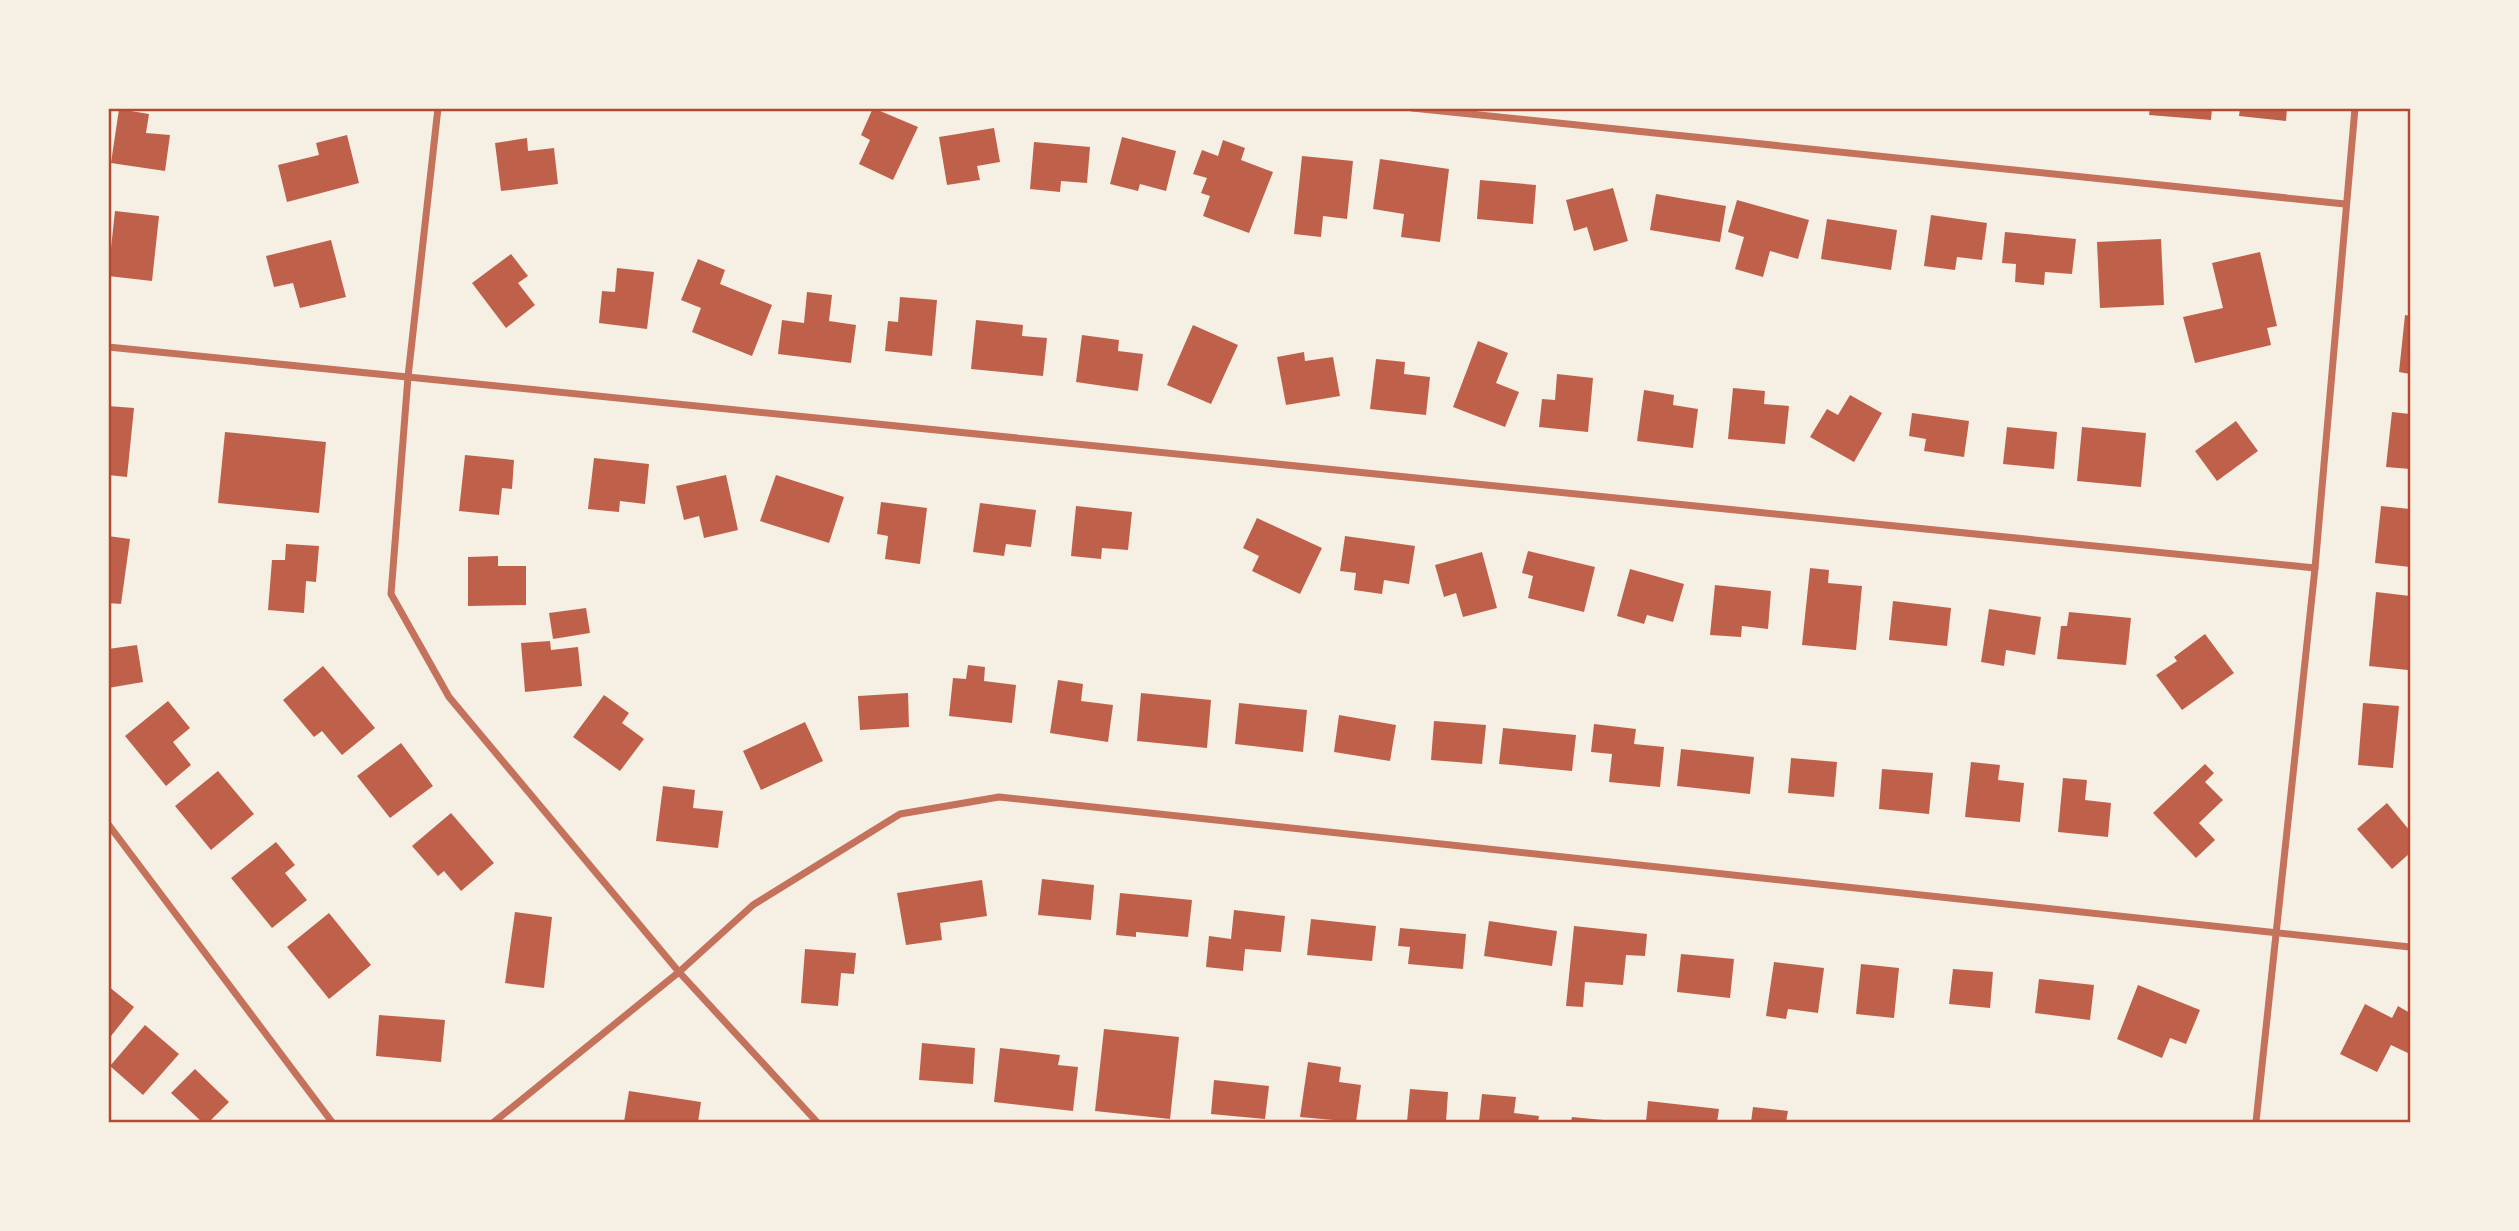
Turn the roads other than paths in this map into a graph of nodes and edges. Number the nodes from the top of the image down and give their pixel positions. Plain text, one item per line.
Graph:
1 (438, 108) edge
2 (1412, 108) edge
3 (2355, 108) edge
4 (2345, 204) junction
5 (108, 348) edge
6 (408, 377) junction
7 (2315, 568) junction
8 (108, 824) edge
9 (2276, 933) junction
10 (2410, 947) edge
11 (679, 972) junction
12 (332, 1122) edge
13 (494, 1122) edge
14 (817, 1122) edge
15 (2256, 1122) edge

1 - 6 street
2 - 4 street
3 - 4 street
4 - 7 street
5 - 6 street
6 - 7 street
6 - 11 street
7 - 9 street
8 - 12 street
9 - 10 street
9 - 11 street
9 - 15 street
11 - 13 street
11 - 14 street

